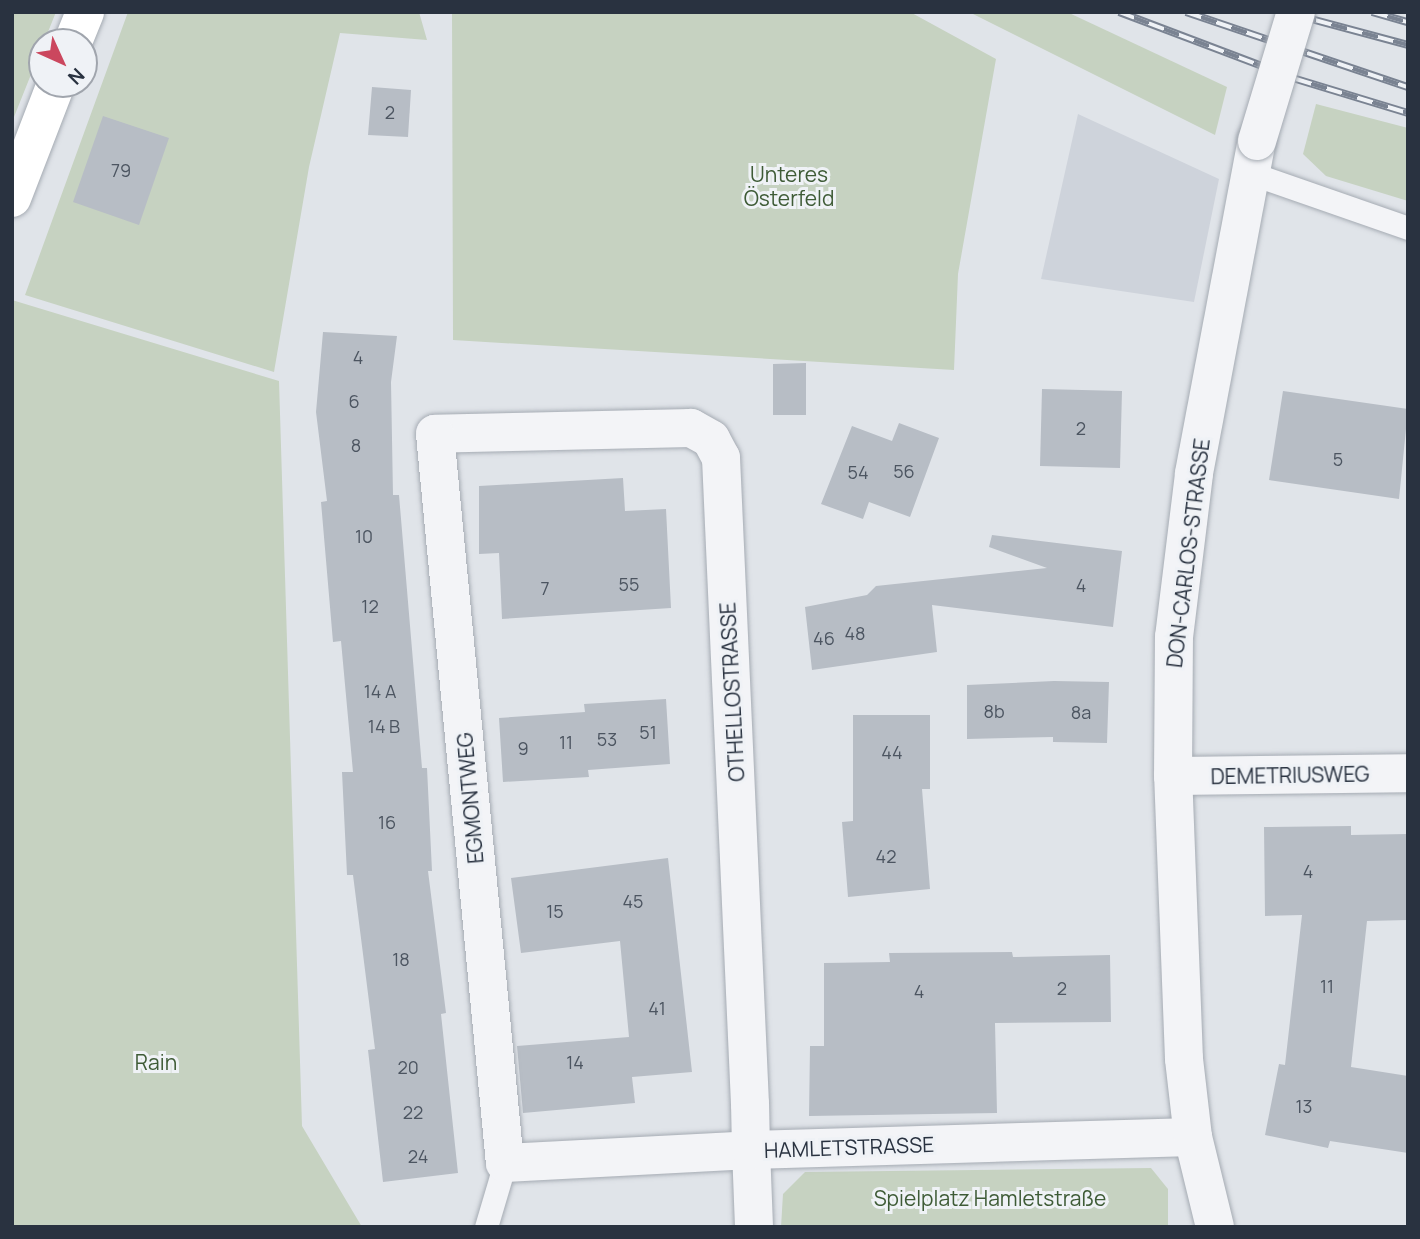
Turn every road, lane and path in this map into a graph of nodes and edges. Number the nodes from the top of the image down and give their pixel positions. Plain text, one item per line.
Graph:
1 (1296, 12) edge
2 (51, 98) edge
3 (1254, 157) junction
4 (12, 198) edge
5 (1408, 228) edge
6 (435, 434) joint
7 (1408, 773) edge
8 (1173, 776) junction
9 (1193, 1137) junction
10 (751, 1150) junction
11 (505, 1163) junction
12 (486, 1227) edge
13 (754, 1227) edge
14 (1215, 1227) edge

1 - 3 street, DON-CARLOS-STRASSE, bridge
2 - 4 main road
3 - 5 lane
3 - 8 street, DON-CARLOS-STRASSE
6 - 10 street, OTHELLOSTRASSE
6 - 11 street, EGMONTWEG
7 - 8 street, DEMETRIUSWEG
8 - 9 street, DON-CARLOS-STRASSE
9 - 10 street, HAMLETSTRASSE
9 - 14 street, DON-CARLOS-STRASSE
10 - 11 street, HAMLETSTRASSE
10 - 13 street, OTHELLOSTRASSE
11 - 12 lane

